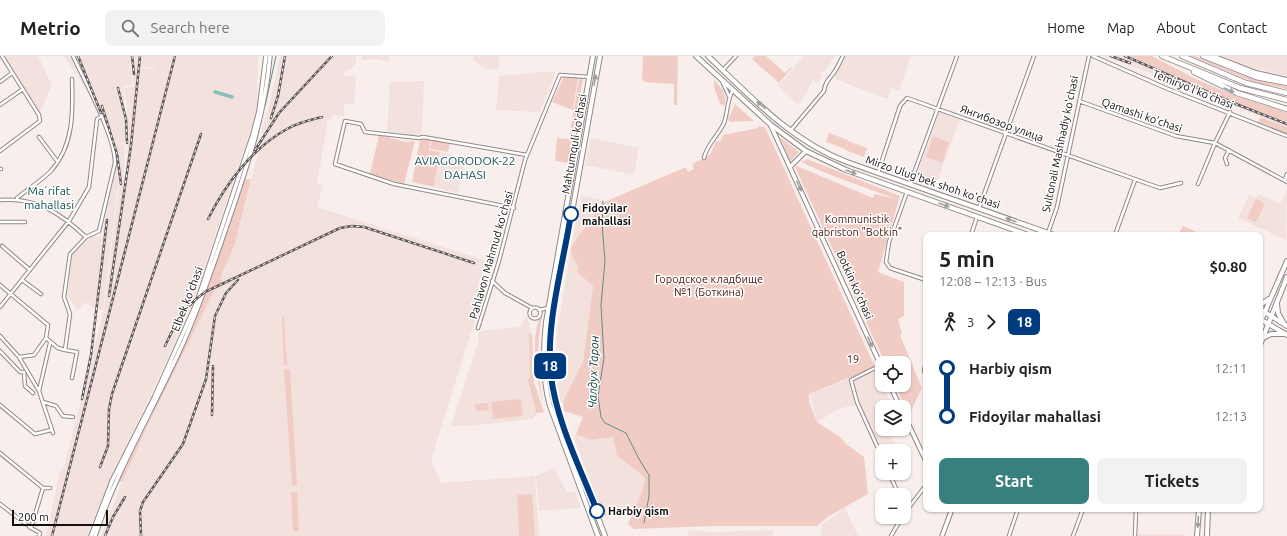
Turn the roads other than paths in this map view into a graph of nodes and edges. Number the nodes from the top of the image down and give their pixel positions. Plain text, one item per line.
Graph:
1 (2, 56) edge
2 (73, 56) edge
3 (266, 56) edge
4 (270, 56) edge
5 (594, 56) edge
6 (600, 56) edge
7 (696, 56) edge
8 (708, 56) edge
9 (736, 56) edge
10 (843, 56) edge
11 (957, 56) edge
12 (1034, 56) edge
13 (1088, 56) edge
14 (1093, 56) edge
15 (1162, 56) edge
16 (1182, 56) edge
17 (1203, 56) edge
18 (1212, 56) edge
19 (1169, 59) junction
20 (592, 66) junction
21 (597, 67) junction
22 (723, 70) junction
23 (12, 73) junction
24 (590, 77) junction
25 (72, 79) dead end
26 (721, 79) junction
27 (1287, 80) edge
28 (0, 82) edge
29 (1287, 83) edge
30 (22, 89) junction
31 (733, 90) junction
32 (1287, 93) edge
33 (729, 97) junction
34 (1287, 100) edge
35 (1079, 101) junction
36 (0, 105) edge
37 (938, 108) junction
38 (1287, 108) edge
39 (1230, 112) junction
40 (100, 117) dead end
41 (771, 125) junction
42 (790, 131) junction
43 (1007, 132) junction
44 (1287, 136) edge
45 (39, 137) dead end
46 (1215, 142) junction
47 (807, 143) junction
48 (0, 150) edge
49 (804, 150) junction
50 (1229, 150) junction
51 (527, 155) junction
52 (1067, 155) junction
53 (704, 158) dead end
54 (57, 161) junction
55 (1227, 164) dead end
56 (790, 167) junction
57 (878, 173) junction
58 (1287, 174) edge
59 (1135, 180) junction
60 (1286, 181) edge
61 (1181, 183) dead end
62 (910, 184) junction
63 (1198, 184) dead end
64 (907, 192) junction
65 (16, 198) junction
66 (0, 200) edge
67 (514, 208) junction
68 (979, 208) junction
69 (977, 217) junction
70 (69, 221) junction
71 (0, 222) edge
72 (25, 222) dead end
73 (972, 232) edge
74 (1020, 232) edge
75 (1043, 232) edge
76 (1049, 232) edge
77 (1116, 232) edge
78 (86, 237) junction
79 (2, 246) dead end
80 (1287, 261) edge
81 (30, 270) junction
82 (1287, 276) edge
83 (923, 279) edge
84 (22, 280) junction
85 (492, 281) junction
86 (0, 286) edge
87 (11, 294) junction
88 (41, 294) dead end
89 (1270, 299) junction
90 (1263, 302) edge
91 (1276, 302) junction
92 (0, 307) edge
93 (532, 308) junction
94 (549, 309) junction
95 (1263, 309) edge
96 (539, 310) junction
97 (1263, 311) edge
98 (1263, 312) edge
99 (1271, 315) junction
100 (1266, 317) junction
101 (1263, 318) edge
102 (1263, 321) edge
103 (1268, 323) junction
104 (1286, 325) edge
105 (478, 328) dead end
106 (1287, 335) edge
107 (0, 336) edge
108 (46, 338) junction
109 (1263, 338) joint
110 (50, 343) junction
111 (65, 350) junction
112 (0, 351) edge
113 (19, 356) junction
114 (876, 356) edge
115 (875, 370) edge
116 (72, 378) dead end
117 (39, 391) junction
118 (34, 393) dead end
119 (43, 402) junction
120 (0, 405) edge
121 (73, 417) dead end
122 (911, 430) edge
123 (876, 444) edge
124 (0, 453) edge
125 (923, 455) edge
126 (43, 488) junction
127 (50, 488) dead end
128 (923, 489) edge
129 (0, 504) edge
130 (911, 504) edge
131 (949, 512) edge
132 (1017, 512) edge
133 (1082, 512) edge
134 (1136, 512) edge
135 (1199, 512) edge
136 (1208, 512) edge
137 (898, 524) edge
138 (30, 528) junction
139 (40, 534) edge
140 (91, 536) edge
141 (95, 536) edge
142 (598, 536) edge
143 (605, 536) edge
144 (891, 536) edge
145 (941, 536) edge
146 (1009, 536) edge
147 (1073, 536) edge
148 (1135, 536) edge
149 (1197, 536) edge
150 (1207, 536) edge

1 - 23 street
2 - 78 street
3 - 140 main road, Elbek ko'chasi
4 - 141 main road, Elbek ko'chasi
5 - 20 main road, Mahtumquli ko'chasi
6 - 21 main road, Mahtumquli ko'chasi
7 - 26 main road, Botkin ko'chasi
8 - 22 main road
9 - 22 street
10 - 42 street
11 - 37 street
12 - 43 street
13 - 35 street, Sultonali Mashhadiy ko'chasi
14 - 39 street, Temiryo'l ko'chasi
15 - 19 highway
16 - 32 highway
17 - 29 highway
18 - 27 main road
19 - 34 highway
19 -> 38 highway
20 - 21 main road
20 - 24 main road, Mahtumquli ko'chasi
143 -> 21 main road, Mahtumquli ko'chasi
42 -> 22 main road
23 - 28 street
23 - 30 street
24 - 51 street, Pahlavon Mahmud ko'chasi
24 - 94 main road, Mahtumquli ko'chasi
25 - 54 street
26 - 31 main road, Botkin ko'chasi
26 - 33 street
30 - 36 street
30 - 48 street
31 - 33 street
31 - 41 main road, Botkin ko'chasi
33 - 53 street
35 - 46 street, Qamashi ko'chasi
35 - 52 street, Sultonali Mashhadiy ko'chasi
37 - 43 street, Янгибозор улица
37 - 57 street, Янгибозор улица
37 - 62 street
39 - 44 street, Temiryo'l ko'chasi
39 - 46 street
40 - 70 street
41 - 49 main road, Botkin ko'chasi
41 - 56 main road, Botkin ko'chasi
42 - 47 main road
43 - 52 street, Янгибозор улица
43 - 68 street
45 - 54 street
46 - 50 street, Qamashi ko'chasi
46 - 63 street
47 - 49 main road
47 - 57 main road, Mirzo Ulug'bek shoh ko'chasi
49 - 56 main road
49 -> 64 main road, Mirzo Ulug'bek shoh ko'chasi
50 - 55 street
50 - 60 street, Qamashi ko'chasi
51 - 67 street, Pahlavon Mahmud ko'chasi
51 - 67 street
52 - 59 street, Янгибозор улица
52 - 76 street, Sultonali Mashhadiy ko'chasi
54 - 65 street
56 -> 114 main road, Botkin ko'chasi
57 - 62 main road, Mirzo Ulug'bek shoh ko'chasi
58 - 60 street
59 - 61 street, Янгибозор улица
59 - 77 street
62 - 64 main road
62 - 68 main road, Mirzo Ulug'bek shoh ko'chasi
64 -> 69 main road, Mirzo Ulug'bek shoh ko'chasi
64 - 83 street
65 - 66 street
65 - 70 street
67 - 85 street, Pahlavon Mahmud ko'chasi
75 -> 68 main road, Mirzo Ulug'bek shoh ko'chasi
69 - 73 street
69 - 74 main road, Mirzo Ulug'bek shoh ko'chasi
70 - 78 street
70 - 81 street
71 - 72 street
78 - 111 street
79 - 81 street
80 - 89 main road
81 - 84 street
82 - 91 main road
84 - 87 street
84 - 88 street
85 - 93 street
85 - 105 street, Pahlavon Mahmud ko'chasi
86 - 87 street
87 - 92 street
87 - 108 street
89 - 90 main road
89 - 95 main road
91 - 99 main road
91 - 104 main road
93 - 96 street
93 - 96 street
94 - 96 street
94 - 142 main road, Mahtumquli ko'chasi
97 - 99 main road
98 - 100 main road
99 - 100 main road
99 - 103 main road
99 - 104 main road
100 - 101 main road
100 - 103 main road
102 - 103 main road
103 - 106 main road
103 - 109 main road
106 - 109 main road
107 - 113 street
108 - 110 street
108 - 113 street
110 - 111 street
110 - 117 street
111 - 116 street
112 - 118 street
113 - 117 street
115 - 123 street
117 - 119 street
119 - 120 street
119 - 121 street
122 - 125 main road
124 - 126 street
126 - 127 street
126 - 138 street
128 - 130 street
129 - 138 street
131 - 145 main road
132 - 146 street
133 - 147 street
134 - 148 street
135 -> 149 main road
136 - 150 main road
137 - 144 street
138 - 139 street

